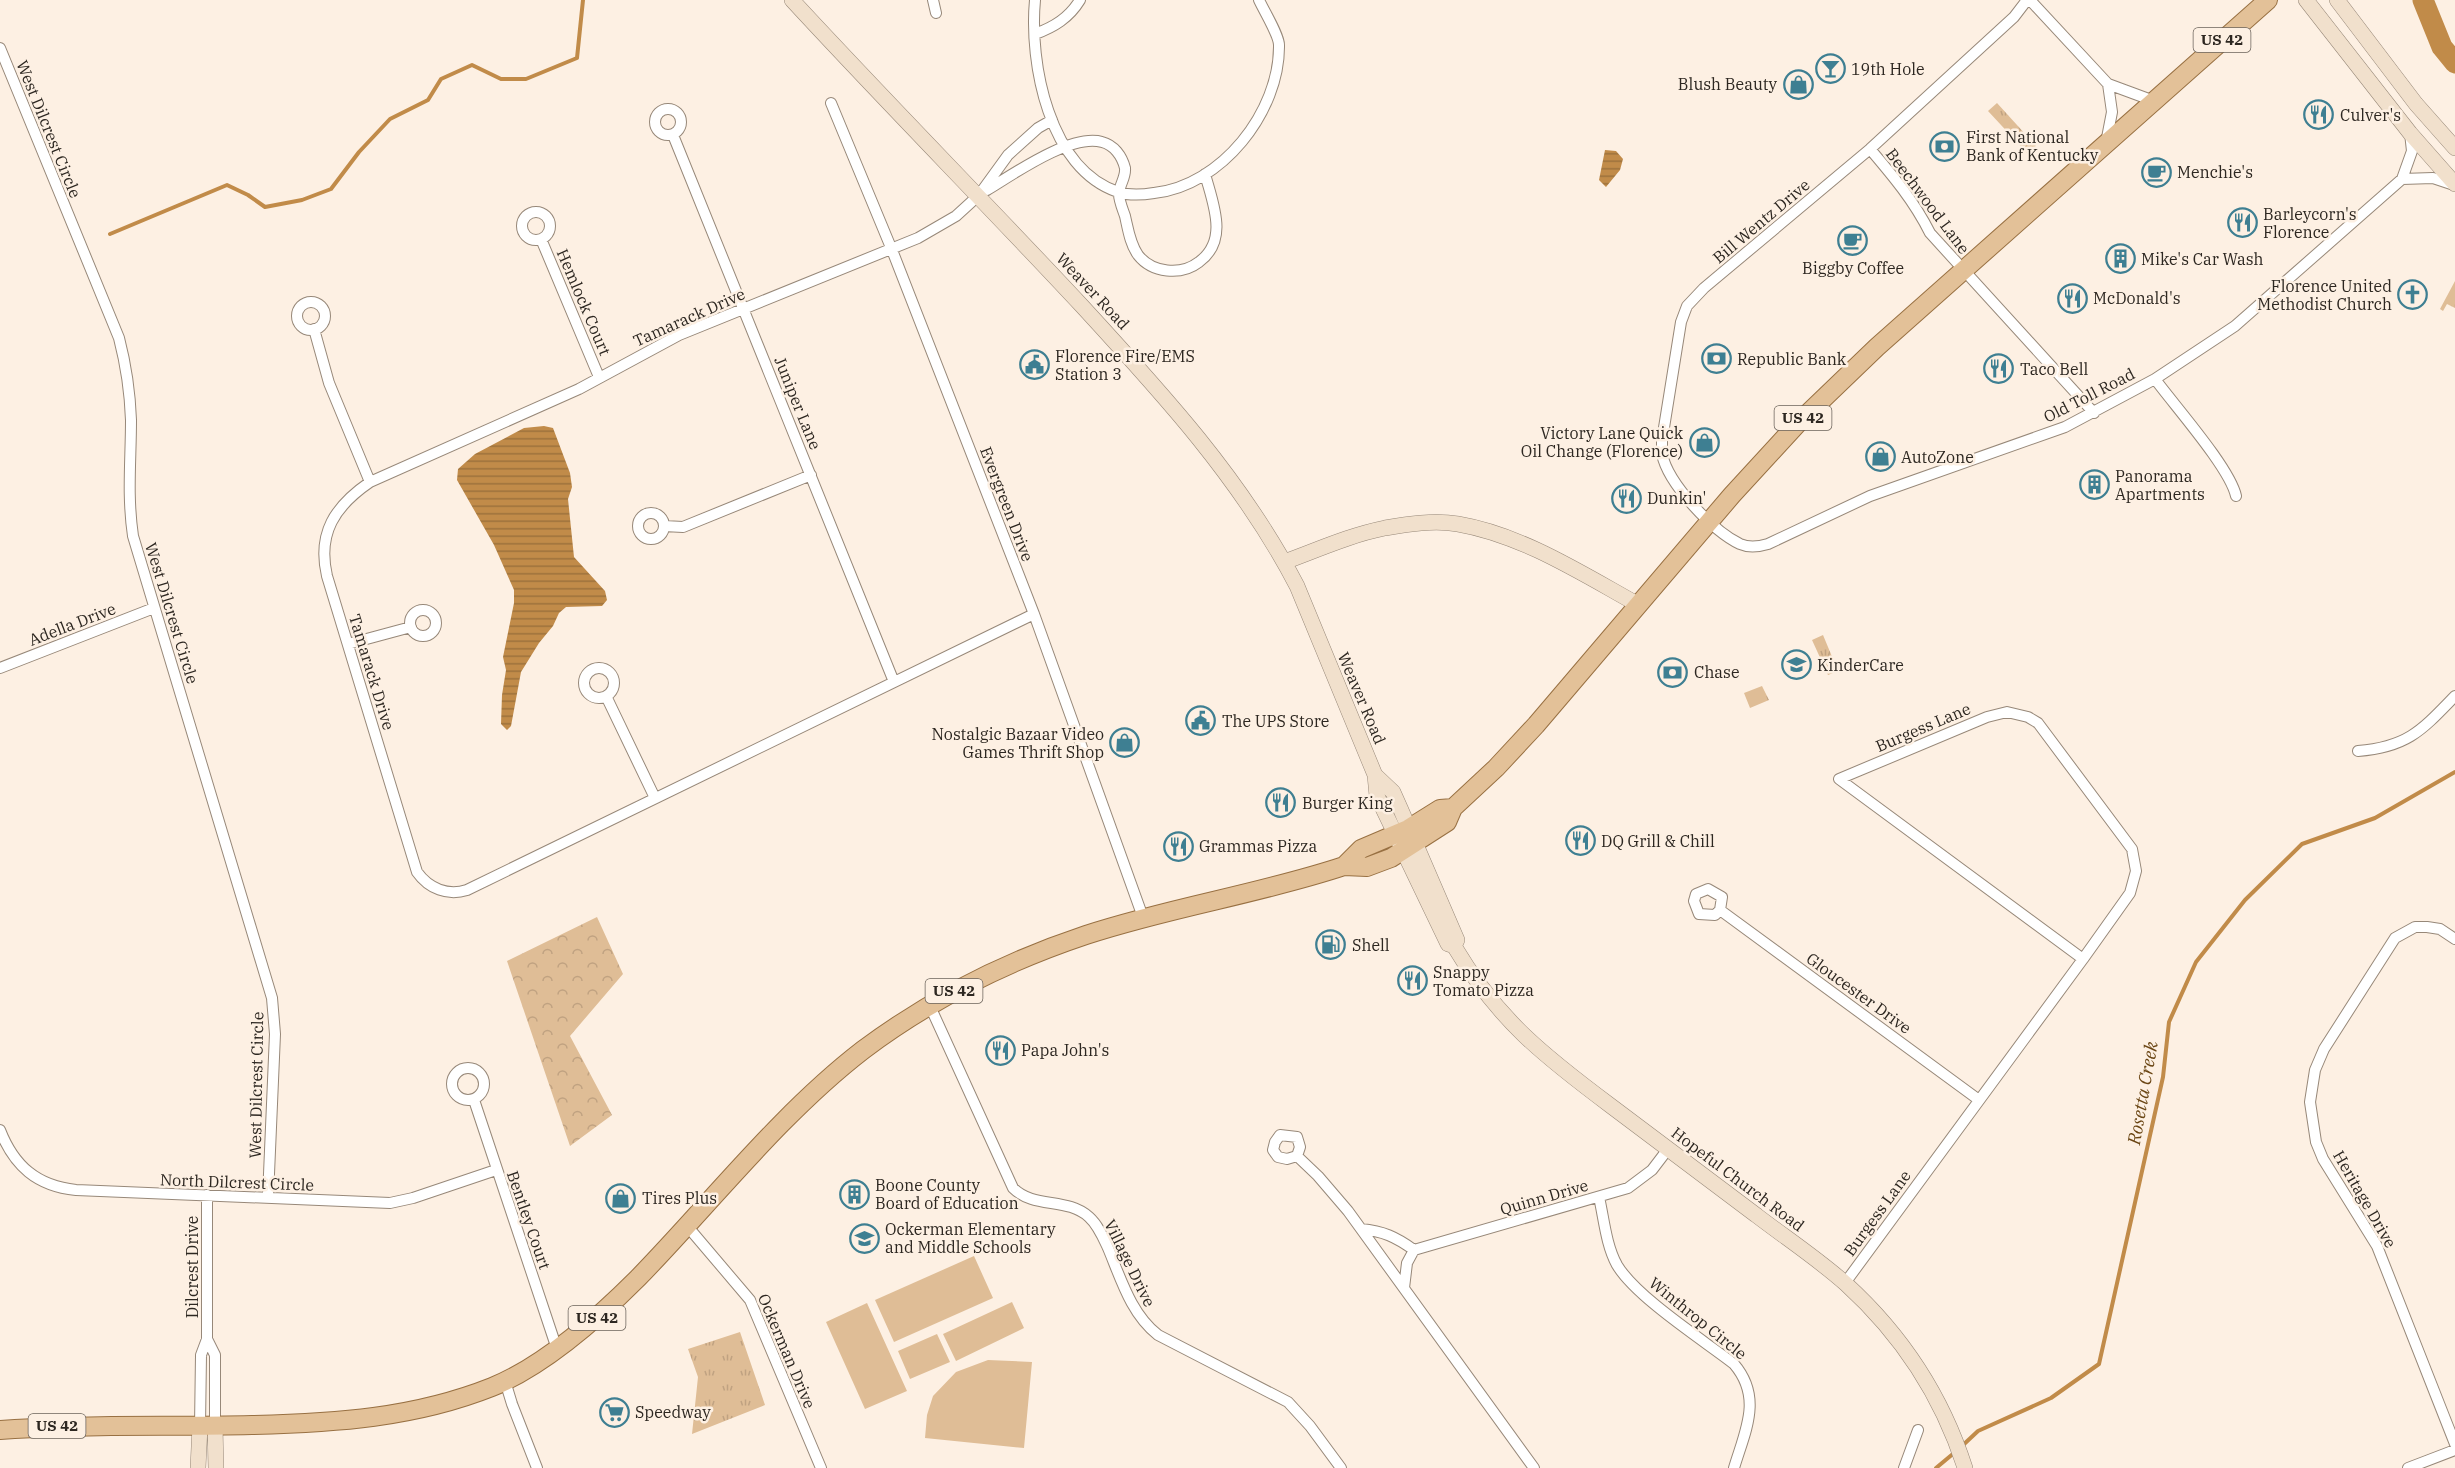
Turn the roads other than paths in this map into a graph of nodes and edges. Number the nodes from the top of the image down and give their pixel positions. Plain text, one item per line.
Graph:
1 (792, 0) edge
2 (933, 0) edge
3 (1035, 0) edge
4 (1080, 0) edge
5 (1259, 0) edge
6 (2029, 0) edge
7 (2268, 0) edge
8 (2306, 0) edge
9 (2337, 0) edge
10 (936, 12) dead end
11 (1035, 34) junction
12 (0, 48) edge
13 (2108, 84) junction
14 (2154, 101) junction
15 (831, 103) dead end
16 (1052, 120) junction
17 (2410, 133) junction
18 (673, 135) dead end
19 (2106, 144) junction
20 (1065, 147) junction
21 (2455, 148) edge
22 (1870, 149) junction
23 (1205, 174) junction
24 (2402, 179) junction
25 (2455, 184) edge
26 (1119, 193) junction
27 (979, 195) junction
28 (541, 239) dead end
29 (892, 250) junction
30 (1963, 271) junction
31 (744, 308) junction
32 (314, 329) dead end
33 (599, 377) junction
34 (2155, 379) junction
35 (2094, 413) junction
36 (811, 475) junction
37 (370, 482) junction
38 (2236, 495) dead end
39 (1710, 522) junction
40 (664, 526) dead end
41 (1284, 562) junction
42 (1637, 604) junction
43 (154, 608) junction
44 (1034, 614) junction
45 (411, 627) dead end
46 (348, 644) junction
47 (0, 668) edge
48 (894, 682) junction
49 (606, 696) dead end
50 (2455, 696) edge
51 (2358, 751) dead end
52 (655, 798) junction
53 (1405, 840) junction
54 (1720, 910) dead end
55 (1144, 920) junction
56 (2455, 939) edge
57 (2083, 959) junction
58 (929, 1004) junction
59 (474, 1100) dead end
60 (1979, 1100) junction
61 (0, 1130) edge
62 (1668, 1149) junction
63 (1297, 1156) dead end
64 (496, 1170) junction
65 (207, 1196) junction
66 (268, 1197) junction
67 (1599, 1197) junction
68 (688, 1227) junction
69 (1361, 1229) junction
70 (1414, 1250) junction
71 (1845, 1283) junction
72 (1404, 1288) junction
73 (557, 1349) junction
74 (505, 1381) junction
75 (208, 1426) junction
76 (0, 1430) edge
77 (1918, 1430) dead end
78 (2455, 1444) edge
79 (2455, 1450) edge
80 (198, 1468) edge
81 (216, 1468) edge
82 (537, 1468) edge
83 (821, 1468) edge
84 (1341, 1468) edge
85 (1534, 1468) edge
86 (1734, 1468) edge
87 (1904, 1468) edge
88 (1965, 1468) edge
89 (2408, 1468) edge

1 - 27 main road, Weaver Road
2 - 10 street
3 - 11 street
4 - 11 street
5 - 23 street
6 - 13 street
6 - 22 street, Bill Wentz Drive
7 - 14 main road, US 42
8 - 17 main road
9 - 21 main road
11 - 16 street
12 - 43 street, West Dilcrest Circle
13 - 14 street
13 - 19 street
14 - 19 main road, US 42
15 - 29 street, Evergreen Drive
16 - 20 street
16 - 27 street
17 - 24 street, Old Toll Road
17 - 25 main road
18 - 31 street, Juniper Lane
19 - 30 main road, US 42
20 - 26 street
20 - 26 street
20 - 27 street
22 - 30 street, Beechwood Lane
22 - 39 street, Bill Wentz Drive
23 - 26 street
23 - 26 street
24 - 25 street
24 - 34 street, Old Toll Road
27 - 29 street, Tamarack Drive
27 - 41 main road, Weaver Road
28 - 33 street, Hemlock Court
29 - 31 street, Tamarack Drive
29 - 44 street, Evergreen Drive
30 - 35 street, Beechwood Lane
30 - 39 main road, US 42
31 - 33 street, Tamarack Drive
31 - 36 street, Juniper Lane
32 - 37 street
33 - 37 street, Tamarack Drive
34 - 35 street, Old Toll Road
34 - 38 street
35 - 39 street, Old Toll Road
36 - 40 street
36 - 48 street, Juniper Lane
37 - 46 street, Tamarack Drive
39 - 42 main road, US 42
41 - 42 main road
41 - 53 main road, Weaver Road
42 - 53 main road, US 42
43 - 47 street, Adella Drive
43 - 66 street, West Dilcrest Circle
44 - 48 street, Tamarack Drive
44 - 55 street, Evergreen Drive
45 - 46 street
46 - 52 street, Tamarack Drive
48 - 52 street, Tamarack Drive
49 - 52 street
50 - 51 street
53 - 55 main road, US 42
53 - 62 main road, Hopeful Church Road
54 - 60 street, Gloucester Drive
55 - 58 main road, US 42
56 - 78 street, Heritage Drive
57 - 57 street, Burgess Lane
57 - 60 street, Burgess Lane
58 - 68 main road, US 42
58 - 84 street, Village Drive
59 - 64 street, Bentley Court
60 - 71 street, Burgess Lane
61 - 65 street, North Dilcrest Circle
62 - 67 street, Quinn Drive
62 - 71 main road, Hopeful Church Road
63 - 69 street
64 - 66 street, North Dilcrest Circle
64 - 73 street, Bentley Court
65 - 66 street, North Dilcrest Circle
65 - 75 street, Dilcrest Drive
67 - 70 street, Quinn Drive
67 - 86 street, Winthrop Circle
68 - 73 main road, US 42
68 - 83 street, Ockerman Drive
69 - 70 street
69 - 72 street
70 - 72 street
71 - 88 main road, Hopeful Church Road
72 - 85 street
73 - 74 main road, US 42
74 - 75 main road, US 42
74 - 82 street
75 - 76 main road, US 42
75 - 80 main road
75 - 81 main road
77 - 87 street
79 - 89 street

